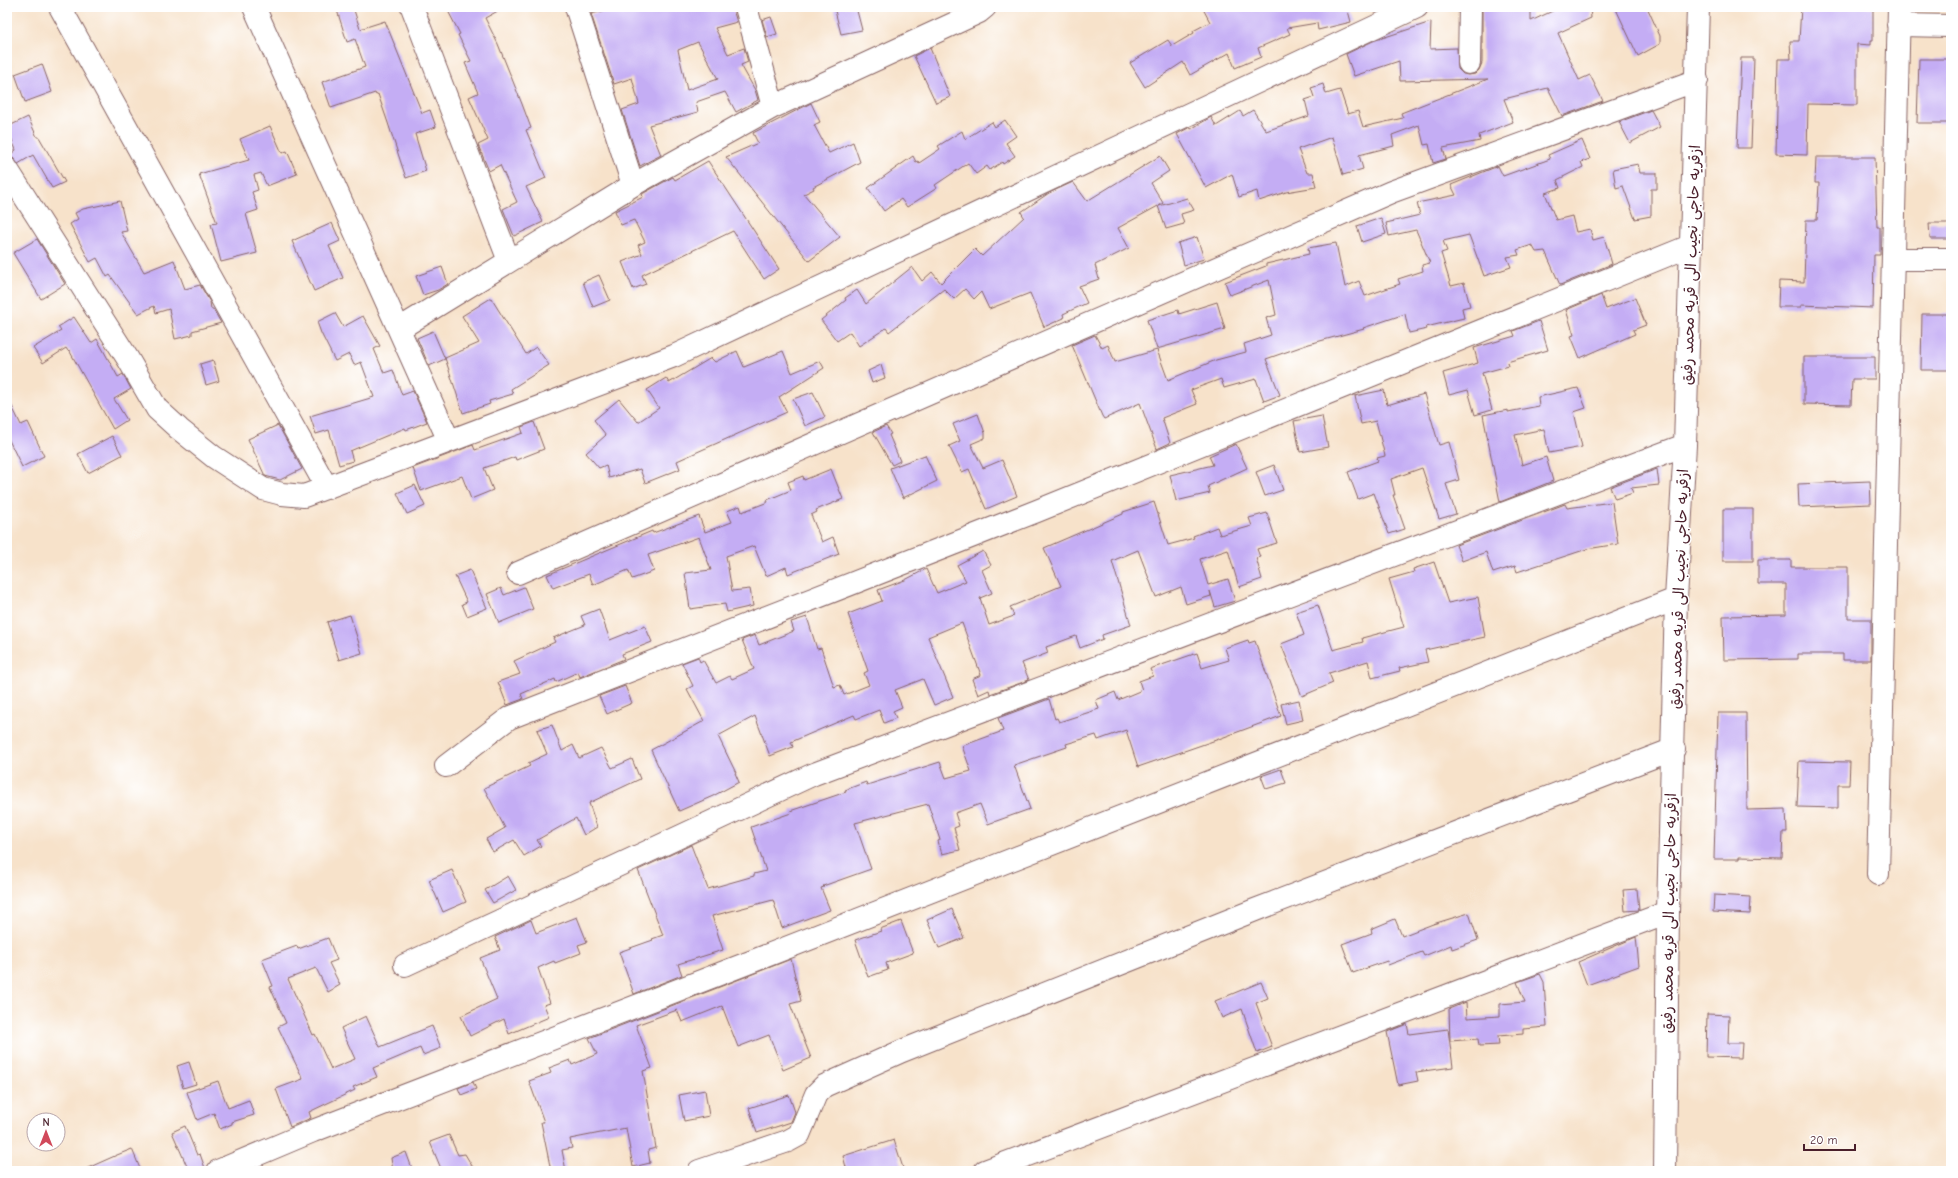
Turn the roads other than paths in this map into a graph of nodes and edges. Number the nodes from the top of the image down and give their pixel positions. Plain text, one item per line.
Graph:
1 (60, 7) edge
2 (254, 7) edge
3 (412, 7) edge
4 (576, 7) edge
5 (746, 7) edge
6 (985, 7) edge
7 (1417, 7) edge
8 (1470, 7) edge
9 (1698, 7) edge
10 (1898, 16) edge
11 (1951, 26) edge
12 (1469, 63) dead end
13 (1697, 80) junction
14 (773, 107) junction
15 (7, 169) edge
16 (633, 185) junction
17 (1690, 246) junction
18 (1893, 259) junction
19 (1951, 259) edge
20 (509, 261) junction
21 (399, 329) junction
22 (449, 441) junction
23 (1685, 445) junction
24 (327, 488) junction
25 (518, 573) dead end
26 (1676, 598) junction
27 (1674, 750) junction
28 (446, 766) dead end
29 (1878, 874) dead end
30 (1668, 912) junction
31 (405, 965) dead end
32 (218, 1171) edge
33 (699, 1171) edge
34 (985, 1171) edge
35 (1665, 1171) edge

1 - 24 street
2 - 21 street
3 - 20 street
4 - 16 street
5 - 14 street
6 - 14 street
7 - 22 street
8 - 12 street
9 - 13 street, ازقریه حاجی نجیب الی قریه محمد رفیق
10 - 11 street
10 - 18 street
13 - 17 street, ازقریه حاجی نجیب الی قریه محمد رفیق
13 - 25 street
14 - 16 street
15 - 24 street
16 - 20 street
17 - 23 street, ازقریه حاجی نجیب الی قریه محمد رفیق
17 - 28 street
18 - 19 street
18 - 29 street
20 - 21 street
21 - 22 street
22 - 24 street
23 - 26 street, ازقریه حاجی نجیب الی قریه محمد رفیق
23 - 31 street
26 - 27 street, ازقریه حاجی نجیب الی قریه محمد رفیق
26 - 32 street
27 - 30 street, ازقریه حاجی نجیب الی قریه محمد رفیق
27 - 33 street
30 - 34 street
30 - 35 street, ازقریه حاجی نجیب الی قریه محمد رفیق

